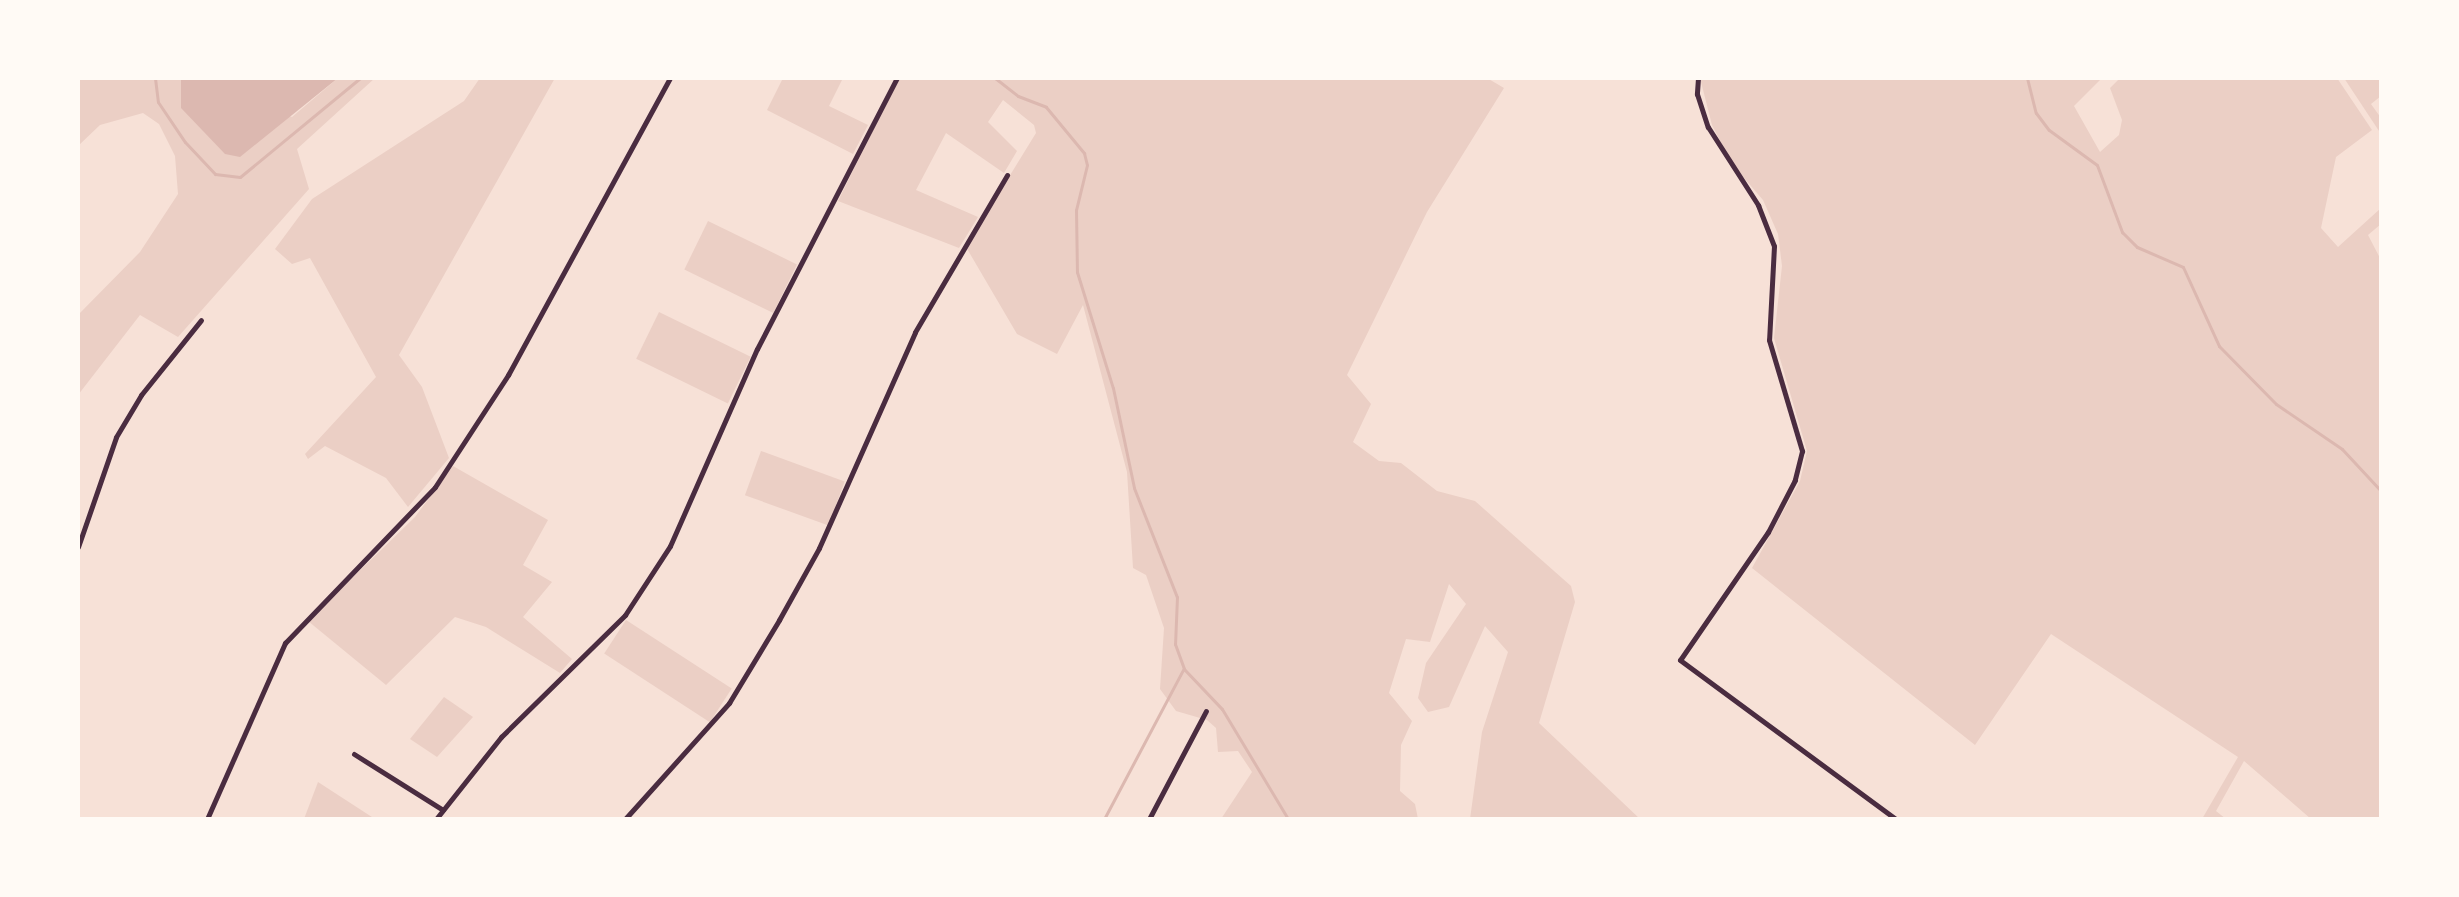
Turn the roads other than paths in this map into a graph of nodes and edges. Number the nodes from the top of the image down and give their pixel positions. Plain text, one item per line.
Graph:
1 (670, 78) edge
2 (897, 78) edge
3 (1695, 79) edge
4 (1007, 175) dead end
5 (201, 320) dead end
6 (78, 547) edge
7 (1206, 711) dead end
8 (354, 754) dead end
9 (443, 810) junction
10 (207, 819) edge
11 (436, 819) edge
12 (625, 819) edge
13 (1149, 819) edge
14 (1896, 819) edge

1 - 10 street
2 - 9 street
3 - 14 street
4 - 12 street
5 - 6 street
7 - 13 street
8 - 9 street
9 - 11 street

